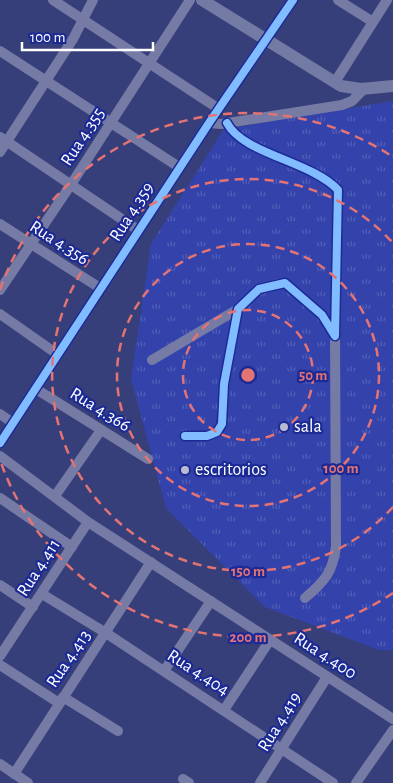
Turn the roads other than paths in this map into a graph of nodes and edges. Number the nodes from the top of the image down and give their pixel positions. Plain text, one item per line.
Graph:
1 (53, 0) edge
2 (93, 0) edge
3 (190, 0) edge
4 (202, 0) edge
5 (292, 0) edge
6 (338, 0) edge
7 (387, 0) edge
8 (83, 19) junction
9 (373, 22) junction
10 (266, 42) junction
11 (0, 51) edge
12 (149, 63) junction
13 (46, 82) junction
14 (335, 82) junction
15 (393, 86) edge
16 (364, 89) junction
17 (219, 109) junction
18 (208, 123) junction
19 (227, 123) junction
20 (110, 124) junction
21 (4, 139) edge
22 (0, 152) edge
23 (179, 167) junction
24 (72, 183) junction
25 (0, 224) edge
26 (138, 230) junction
27 (31, 244) junction
28 (100, 288) junction
29 (0, 290) edge
30 (238, 309) junction
31 (0, 314) edge
32 (335, 336) junction
33 (57, 354) junction
34 (152, 360) dead end
35 (36, 389) junction
36 (0, 414) edge
37 (13, 424) junction
38 (100, 430) junction
39 (185, 436) dead end
40 (0, 443) edge
41 (0, 456) edge
42 (148, 459) dead end
43 (55, 496) junction
44 (0, 498) edge
45 (88, 522) junction
46 (72, 548) junction
47 (151, 562) junction
48 (0, 585) edge
49 (42, 594) junction
50 (305, 598) dead end
51 (211, 601) junction
52 (33, 607) junction
53 (106, 633) junction
54 (270, 640) junction
55 (0, 656) edge
56 (0, 665) edge
57 (164, 671) junction
58 (327, 677) junction
59 (61, 700) junction
60 (224, 710) junction
61 (393, 719) edge
62 (393, 730) edge
63 (118, 731) dead end
64 (283, 748) junction
65 (0, 764) edge
66 (14, 774) junction
67 (28, 783) edge
68 (260, 783) edge
69 (333, 783) edge
70 (356, 783) edge

1 - 8 street
2 - 8 street
3 - 12 street, Rua 4.355
4 - 10 main road
5 - 10 street, Rua 4.359
6 - 9 street
7 - 9 street
8 - 12 street
8 - 13 street
9 - 14 street
10 - 14 main road
10 - 17 street, Rua 4.359
11 - 13 street
12 - 17 street
12 - 20 street, Rua 4.355
13 - 20 street
13 - 21 street
14 - 16 main road
15 - 16 main road
16 - 19 street
17 - 18 street, Rua 4.359
18 - 19 street
18 - 23 street, Rua 4.359
19 - 32 street
20 - 23 street
20 - 24 street, Rua 4.355
21 - 22 street
21 - 24 street
23 - 26 street, Rua 4.359
24 - 26 street
24 - 27 street, Rua 4.355
25 - 27 street, Rua 4.356
26 - 28 street, Rua 4.359
27 - 28 street, Rua 4.356
27 - 29 street, Rua 4.355
28 - 33 street, Rua 4.359
30 - 32 street
30 - 34 street
30 - 39 street
31 - 33 street
32 - 50 street
33 - 35 street, Rua 4.359
35 - 37 street, Rua 4.359
35 - 38 street, Rua 4.366
36 - 37 street
37 - 40 street, Rua 4.359
38 - 42 street, Rua 4.366
38 - 43 street
41 - 43 street, Rua 4.400
43 - 45 street, Rua 4.400
44 - 46 street
45 - 46 street, Rua 4.411
45 - 47 street, Rua 4.400
46 - 49 street, Rua 4.411
47 - 51 street, Rua 4.400
47 - 53 street, Rua 4.413
48 - 52 street
49 - 52 street, Rua 4.411
49 - 53 street, Rua 4.404
51 - 54 street, Rua 4.400
51 - 57 street
52 - 55 street, Rua 4.411
53 - 57 street, Rua 4.404
53 - 59 street, Rua 4.413
54 - 58 street, Rua 4.400
54 - 60 street
56 - 59 street
57 - 60 street, Rua 4.404
58 - 61 street, Rua 4.400
58 - 64 street, Rua 4.419
59 - 63 street
59 - 66 street, Rua 4.413
60 - 64 street, Rua 4.404
62 - 70 street
64 - 68 street, Rua 4.419
64 - 69 street, Rua 4.404
65 - 66 street
66 - 67 street

